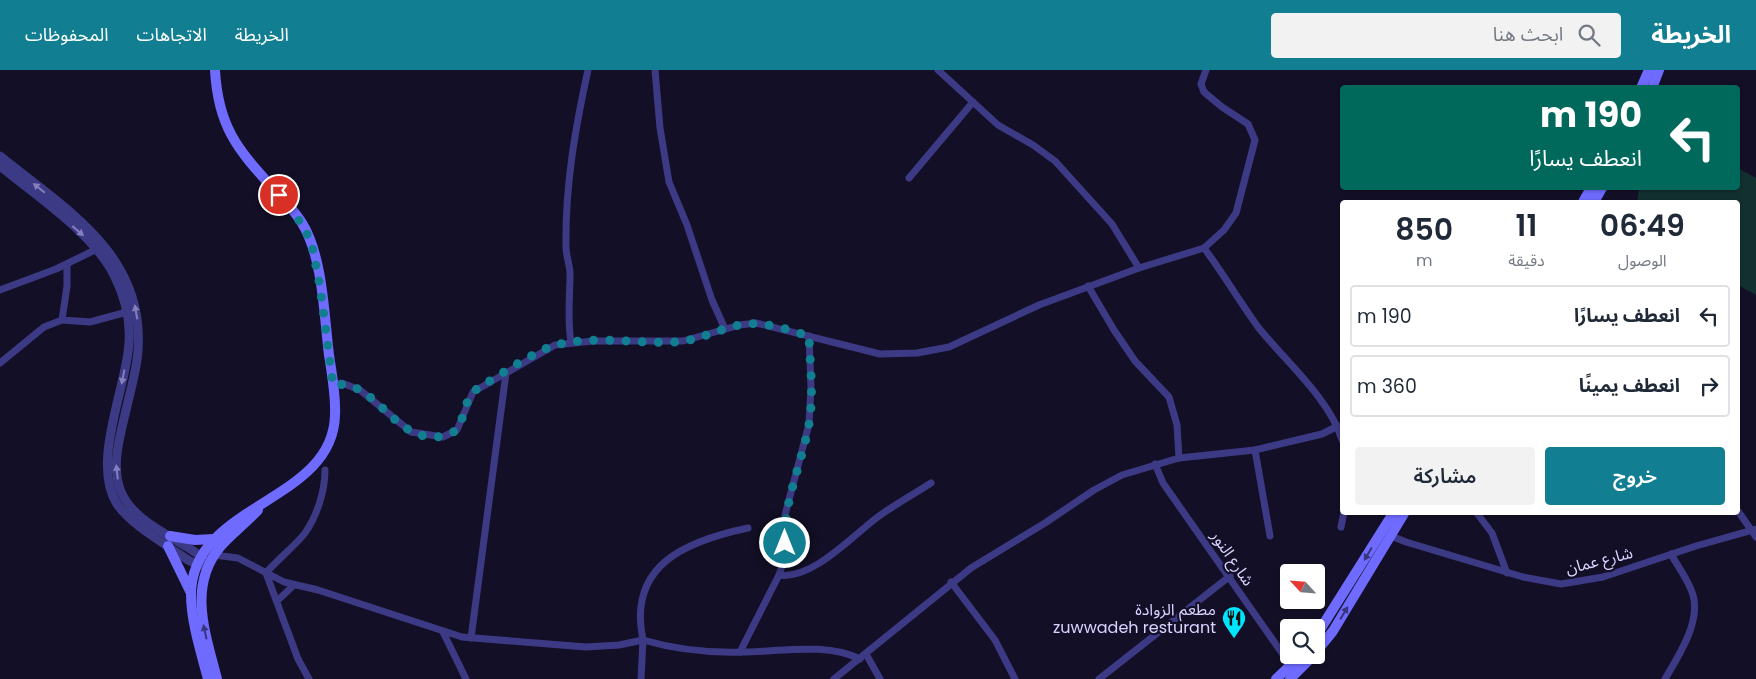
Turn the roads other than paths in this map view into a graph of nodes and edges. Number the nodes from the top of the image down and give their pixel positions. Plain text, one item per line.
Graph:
1 (215, 70) edge
2 (588, 70) edge
3 (655, 70) edge
4 (938, 70) edge
5 (1206, 70) edge
6 (1649, 70) edge
7 (1659, 70) edge
8 (1642, 85) edge
9 (1653, 85) edge
10 (973, 102) junction
11 (0, 156) edge
12 (0, 166) edge
13 (909, 178) dead end
14 (1204, 248) junction
15 (97, 249) junction
16 (67, 264) junction
17 (1140, 268) junction
18 (1088, 286) junction
19 (0, 290) edge
20 (127, 312) junction
21 (62, 320) junction
22 (725, 329) junction
23 (809, 336) junction
24 (571, 342) junction
25 (0, 363) edge
26 (506, 373) junction
27 (333, 385) junction
28 (1338, 426) junction
29 (1340, 433) edge
30 (1254, 450) junction
31 (1179, 458) junction
32 (1155, 464) junction
33 (325, 470) dead end
34 (931, 483) dead end
35 (267, 502) junction
36 (1740, 513) edge
37 (1343, 515) edge
38 (1392, 515) edge
39 (1403, 515) edge
40 (1478, 515) edge
41 (1341, 527) dead end
42 (748, 528) dead end
43 (1755, 532) edge
44 (1270, 536) dead end
45 (1391, 536) junction
46 (214, 538) junction
47 (169, 541) junction
48 (1671, 554) junction
49 (214, 555) junction
50 (203, 564) junction
51 (266, 573) junction
52 (1507, 573) junction
53 (779, 576) junction
54 (1230, 576) junction
55 (951, 582) junction
56 (294, 585) junction
57 (191, 593) junction
58 (277, 601) junction
59 (1325, 622) edge
60 (443, 632) junction
61 (471, 638) junction
62 (643, 640) junction
63 (1325, 641) edge
64 (740, 652) junction
65 (863, 657) junction
66 (1305, 664) edge
67 (1291, 666) joint
68 (208, 679) edge
69 (217, 679) edge
70 (309, 679) edge
71 (466, 679) edge
72 (641, 679) edge
73 (834, 679) edge
74 (880, 679) edge
75 (1015, 679) edge
76 (1099, 679) edge
77 (1276, 679) edge
78 (1290, 679) edge
79 (1666, 679) edge

1 - 27 main road
2 - 24 street
3 - 22 street
4 - 10 street
5 - 14 street
6 - 8 main road
7 - 9 main road
10 - 13 street
10 - 17 street
47 -> 11 street
12 -> 15 street
14 - 17 street
14 - 28 street
15 - 16 street
15 - 20 street
16 - 19 street
16 - 21 street
17 - 18 street
18 - 23 street
18 - 31 street
20 - 21 street
20 -> 47 street
21 - 25 street
22 - 23 street
22 - 24 street
23 - 53 street
24 - 26 street
26 - 27 street
26 - 61 street
27 - 35 main road
28 - 29 street
28 - 30 street
30 - 31 street
30 - 44 street
31 - 32 street
32 - 54 street, شارع النور
32 - 55 street
33 - 51 street
34 - 53 street
35 - 46 main road
35 - 49 main road
36 - 43 street
37 - 41 street
38 -> 59 main road
39 - 45 main road
40 - 52 street
42 - 62 street
43 - 48 street, شارع عمان
45 - 52 street, شارع عمان
63 -> 45 main road
46 - 47 main road
46 - 50 main road
47 - 50 street
47 - 57 main road
48 - 52 street, شارع عمان
48 - 79 street
49 - 50 main road
49 - 51 street
50 - 57 main road
69 -> 50 main road
51 - 56 street
51 - 58 street
53 - 64 street
54 - 67 street, شارع النور
54 - 76 street
55 - 65 street
55 - 75 street
56 - 58 street
56 - 60 street
57 - 68 main road
58 - 70 street
60 - 61 street
60 - 71 street
61 - 62 street
62 - 64 street
62 - 72 street
64 - 65 street
65 - 73 street
65 - 74 street
66 - 78 main road
67 - 77 main road

